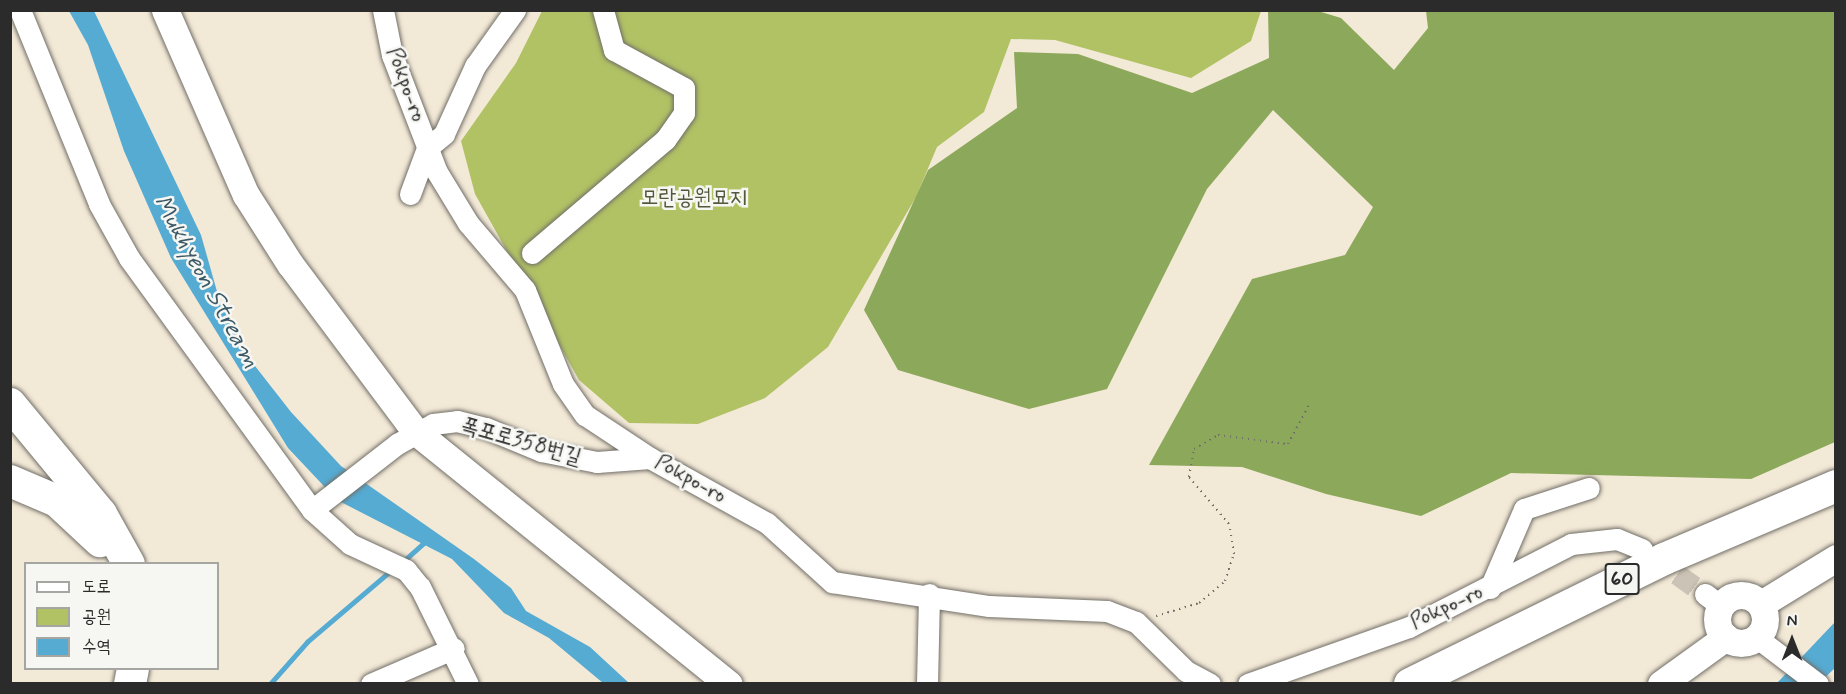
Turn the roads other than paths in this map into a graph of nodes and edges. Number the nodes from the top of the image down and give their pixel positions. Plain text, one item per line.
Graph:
1 (20, 10) edge
2 (165, 10) edge
3 (383, 10) edge
4 (515, 10) edge
5 (603, 10) edge
6 (428, 148) junction
7 (410, 194) dead end
8 (532, 253) dead end
9 (10, 404) edge
10 (406, 438) junction
11 (650, 459) junction
12 (10, 481) edge
13 (1836, 486) edge
14 (1589, 488) dead end
15 (1836, 507) edge
16 (312, 510) junction
17 (1641, 549) tunnel mouth
18 (1836, 558) edge
19 (111, 562) edge
20 (128, 562) edge
21 (1490, 588) junction
22 (929, 594) junction
23 (1761, 604) junction
24 (1726, 638) junction
25 (1760, 640) junction
26 (454, 648) junction
27 (1250, 683) edge
28 (1412, 683) edge
29 (371, 684) edge
30 (468, 684) edge
31 (729, 684) edge
32 (927, 684) edge
33 (1210, 684) edge
34 (1450, 684) edge
35 (1662, 684) edge
36 (1818, 684) edge

1 - 16 street
2 - 10 main road
3 - 6 street, Pokpo-ro
4 - 6 street
5 - 8 street
6 - 7 street
6 - 11 street, Pokpo-ro
9 - 20 highway
10 - 11 street, 폭포로358번길
10 - 16 street, 폭포로358번길
10 - 31 main road
11 - 22 street, Pokpo-ro
12 - 19 highway
13 - 28 highway, 60
14 - 21 street
15 - 34 highway, 60
16 - 26 street
17 - 21 street, Pokpo-ro
18 - 23 main road
21 - 27 street, Pokpo-ro
22 - 32 street
22 - 33 street, Pokpo-ro
23 - 24 main road
23 - 25 main road
24 - 25 main road
24 - 35 main road
25 - 36 street
26 - 29 street
26 - 30 street

